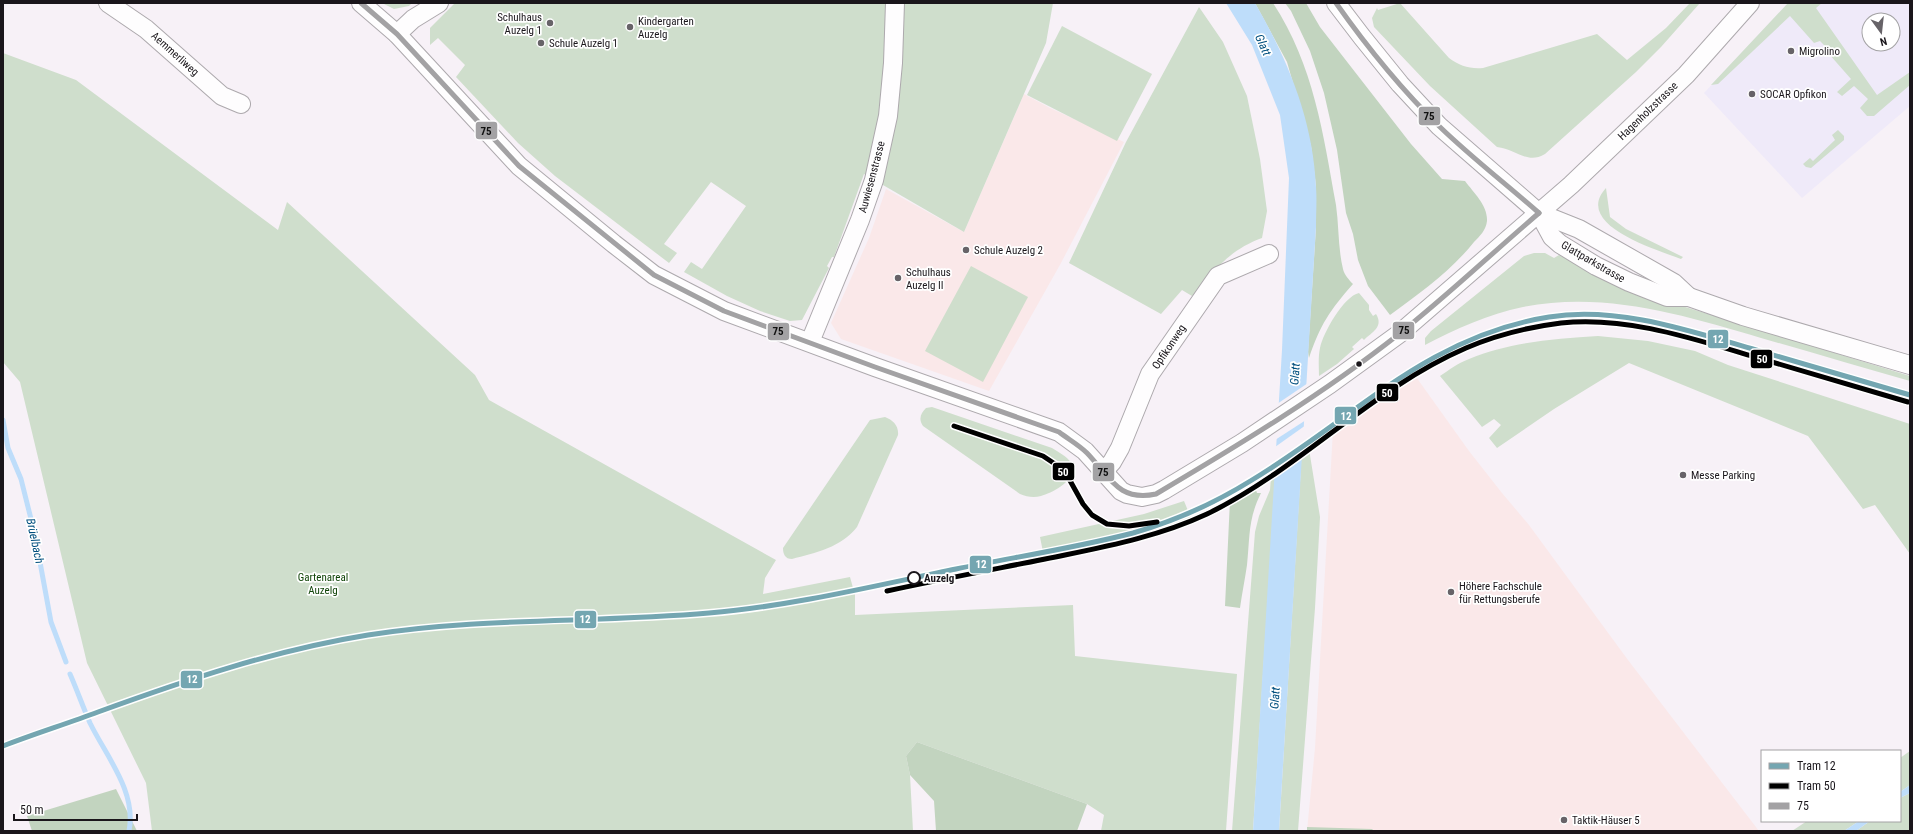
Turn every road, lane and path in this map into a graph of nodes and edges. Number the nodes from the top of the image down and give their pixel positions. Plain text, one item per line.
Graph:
1 (108, 3) edge
2 (361, 3) edge
3 (438, 3) edge
4 (895, 3) edge
5 (1336, 3) edge
6 (1750, 3) edge
7 (397, 34) junction
8 (241, 104) dead end
9 (1539, 213) junction
10 (1269, 254) dead end
11 (810, 342) junction
12 (1910, 365) edge
13 (1103, 472) junction

1 - 8 street, Aemmerliweg
2 - 7 street, Hagenholzstrasse
3 - 7 street
4 - 11 street, Auwiesenstrasse
5 - 9 street, Glattparkstrasse
6 - 9 street, Hagenholzstrasse
7 - 11 street, Hagenholzstrasse
9 - 12 street, Glattparkstrasse
9 - 13 street, Hagenholzstrasse
10 - 13 street, Opfikonweg
11 - 13 street, Hagenholzstrasse

